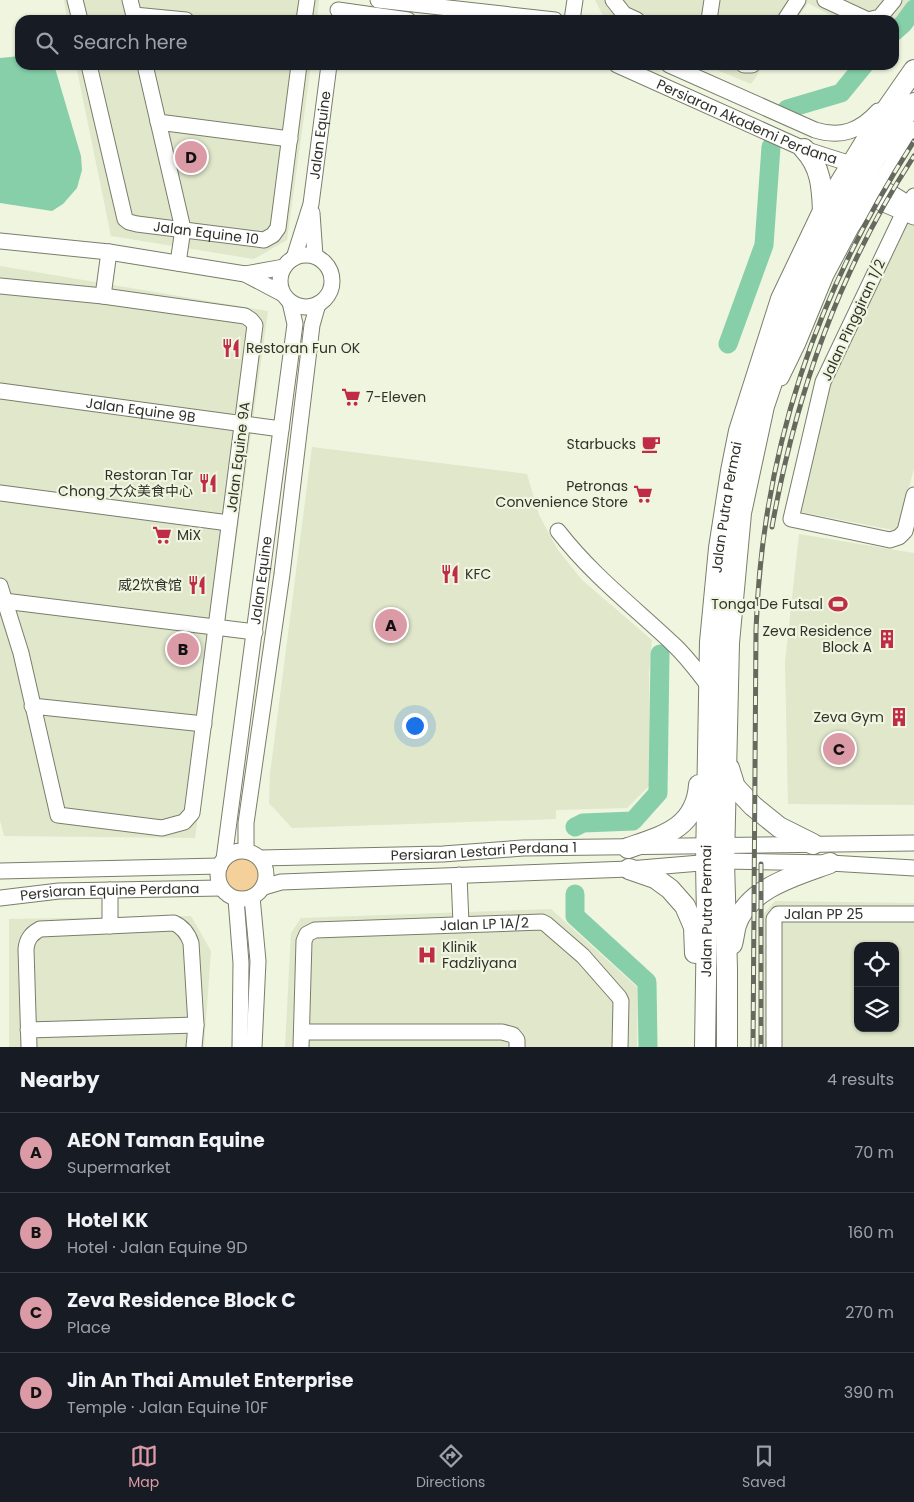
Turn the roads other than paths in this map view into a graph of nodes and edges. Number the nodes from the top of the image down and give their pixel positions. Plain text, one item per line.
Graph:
1 (76, 0) edge
2 (130, 0) edge
3 (307, 0) edge
4 (381, 0) edge
5 (575, 0) edge
6 (613, 0) edge
7 (712, 0) edge
8 (798, 0) edge
9 (825, 0) edge
10 (894, 0) edge
11 (338, 10) edge
12 (79, 15) edge
13 (133, 15) edge
14 (305, 15) edge
15 (362, 15) edge
16 (512, 15) edge
17 (573, 15) edge
18 (626, 15) edge
19 (710, 15) edge
20 (788, 15) edge
21 (857, 15) edge
22 (882, 15) edge
23 (90, 70) edge
24 (146, 70) edge
25 (298, 70) edge
26 (329, 70) edge
27 (628, 70) edge
28 (697, 71) edge
29 (910, 75) edge
30 (914, 103) edge
31 (158, 122) junction
32 (914, 129) edge
33 (290, 139) junction
34 (804, 149) junction
35 (875, 158) junction
36 (851, 164) junction
37 (878, 185) junction
38 (870, 198) junction
39 (311, 204) junction
40 (911, 207) edge
41 (823, 211) junction
42 (183, 228) junction
43 (0, 241) edge
44 (109, 252) junction
45 (315, 256) junction
46 (289, 262) junction
47 (178, 263) junction
48 (245, 274) junction
49 (0, 286) edge
50 (104, 296) junction
51 (286, 298) junction
52 (318, 304) junction
53 (0, 391) edge
54 (764, 406) junction
55 (242, 424) junction
56 (282, 429) junction
57 (0, 493) edge
58 (914, 495) edge
59 (229, 523) junction
60 (558, 531) dead end
61 (2, 594) edge
62 (216, 626) junction
63 (254, 632) junction
64 (710, 688) junction
65 (32, 706) junction
66 (709, 719) junction
67 (204, 724) junction
68 (727, 761) junction
69 (914, 843) edge
70 (813, 844) junction
71 (628, 848) junction
72 (246, 851) junction
73 (715, 853) junction
74 (260, 858) junction
75 (222, 863) junction
76 (830, 863) junction
77 (914, 868) edge
78 (3, 869) edge
79 (629, 869) junction
80 (458, 875) junction
81 (264, 887) junction
82 (221, 888) junction
83 (110, 890) junction
84 (0, 898) edge
85 (252, 898) junction
86 (236, 899) junction
87 (914, 914) edge
88 (461, 924) junction
89 (110, 926) junction
90 (727, 969) junction
91 (196, 1025) junction
92 (28, 1030) junction
93 (302, 1040) edge
94 (413, 1040) edge
95 (28, 1047) edge
96 (194, 1047) edge
97 (240, 1047) edge
98 (254, 1047) edge
99 (517, 1047) edge
100 (620, 1047) edge
101 (704, 1047) edge
102 (727, 1047) edge
103 (774, 1047) edge

1 - 12 street
2 - 13 street
3 - 14 street
4 - 16 street
5 - 17 street
6 - 18 street
7 - 19 street
8 - 20 street
9 - 21 street
10 - 22 street
11 - 15 street
23 - 42 street, Jalan Equine 10
24 - 31 street
25 - 33 street, Jalan Equine 10
26 - 39 street, Jalan Equine
27 - 34 street, Persiaran Akademi Perdana
28 - 29 street, Persiaran Akademi Perdana
29 - 36 main road, Jalan Putra Permai
30 - 35 main road, Jalan Putra Permai
31 - 33 street
31 - 42 street
32 - 37 street
33 - 42 street, Jalan Equine 10
34 - 36 street, Persiaran Akademi Perdana
34 - 41 main road
35 - 36 main road
35 - 54 main road, Jalan Putra Permai
36 - 41 main road, Jalan Putra Permai
37 - 38 street
37 - 40 street
38 - 40 street
38 - 54 street
39 - 45 street, Jalan Equine
39 - 46 street, Jalan Equine
40 - 58 street, Jalan Pinggiran 1/2
41 - 64 main road, Jalan Putra Permai
42 - 47 street
43 - 44 street
44 - 47 street
44 - 50 street
45 - 46 street
45 - 52 street
46 - 48 street
46 - 51 street
47 - 48 street
48 - 51 street
49 - 50 street, Jalan Equine 9A
50 - 55 street, Jalan Equine 9A
51 - 52 street
51 - 56 street, Jalan Equine
52 - 72 street, Jalan Equine
53 - 55 street, Jalan Equine 9B
54 - 68 main road, Jalan Putra Permai
55 - 56 street, Jalan Equine 9B
55 - 59 street, Jalan Equine 9A
56 - 63 street, Jalan Equine
57 - 59 street
59 - 62 street, Jalan Equine 9A
60 - 64 street
61 - 62 street
61 - 65 street
62 - 63 street
62 - 67 street, Jalan Equine 9A
63 - 75 street, Jalan Equine
64 - 66 main road, Jalan Putra Permai
65 - 67 street
65 - 67 street, Jalan Equine 9A
66 - 71 main road
66 - 73 main road, Jalan Putra Permai
68 - 70 main road
68 - 73 main road, Jalan Putra Permai
69 - 70 street
70 - 73 street
71 - 73 street, Persiaran Lestari Perdana 1
71 - 74 street, Persiaran Lestari Perdana 1
72 - 74 street
72 - 75 street
73 - 76 street
73 - 79 street, Persiaran Lestari Perdana 1
73 - 90 main road, Jalan Putra Permai
73 - 101 main road, Jalan Putra Permai
74 - 81 street
75 - 78 street, Persiaran Equine Perdana
75 - 82 street
76 - 77 street
76 - 90 main road
79 - 80 street, Persiaran Lestari Perdana 1
79 - 101 main road
80 - 81 street, Persiaran Lestari Perdana 1
80 - 88 street
81 - 85 street
82 - 83 street, Persiaran Equine Perdana
82 - 86 street
83 - 84 street, Persiaran Equine Perdana
83 - 89 street
85 - 86 street
85 - 98 street
86 - 97 street
87 - 103 street, Jalan PP 25
88 - 93 street, Jalan LP 1A/2
88 - 100 street, Jalan LP 1A/2
89 - 91 street
89 - 92 street
90 - 102 main road, Jalan Putra Permai
91 - 92 street
91 - 96 street
92 - 95 street
93 - 94 street
94 - 99 street

